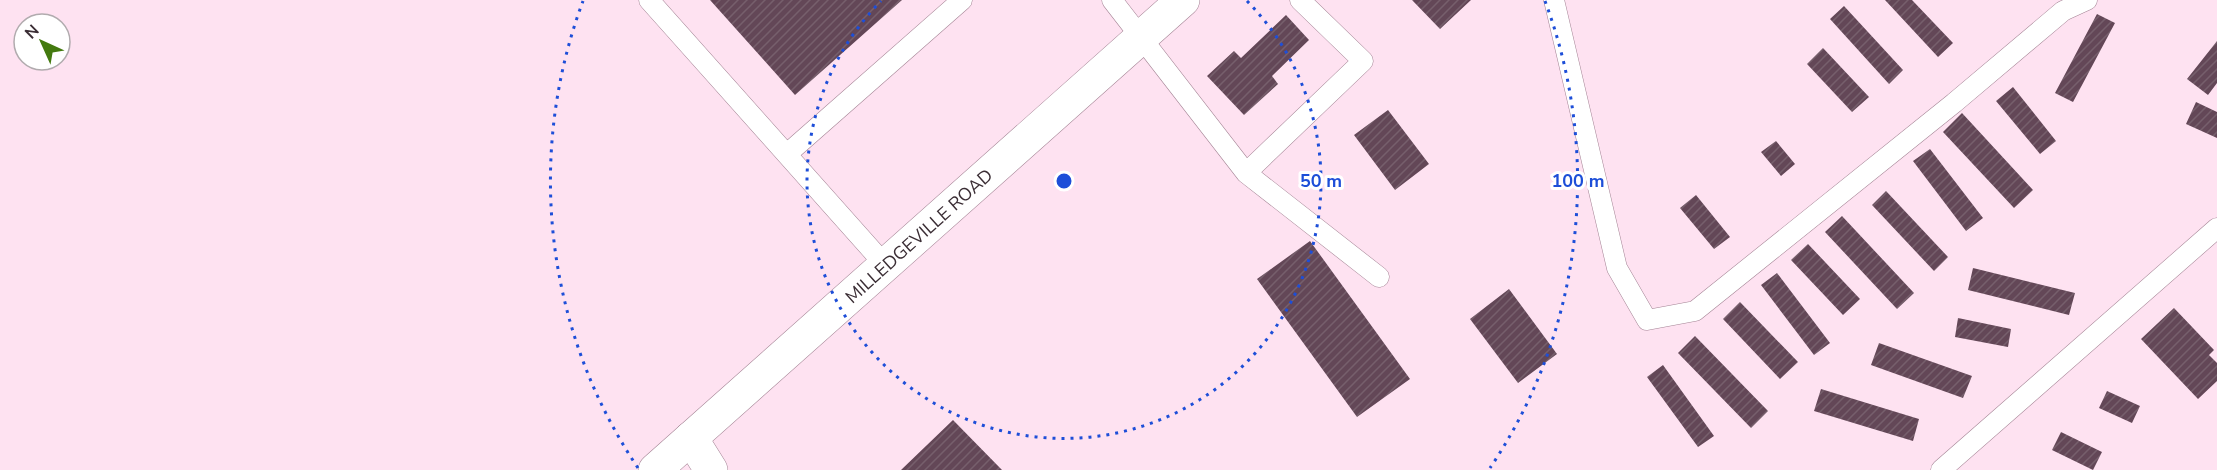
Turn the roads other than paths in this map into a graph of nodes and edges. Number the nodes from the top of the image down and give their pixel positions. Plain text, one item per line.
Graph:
1 (649, 0) edge
2 (962, 0) edge
3 (1112, 0) edge
4 (1183, 0) edge
5 (1300, 0) edge
6 (1554, 0) edge
7 (2087, 0) edge
8 (1141, 37) junction
9 (787, 154) junction
10 (1246, 173) junction
11 (2215, 234) edge
12 (886, 266) junction
13 (1379, 277) dead end
14 (691, 438) junction
15 (654, 470) edge
16 (711, 470) edge
17 (1941, 470) edge

1 - 9 lane
2 - 9 lane
3 - 8 lane
4 - 8 street, MILLEDGEVILLE ROAD
5 - 10 lane
6 - 7 lane
8 - 10 lane
8 - 12 street, MILLEDGEVILLE ROAD
9 - 12 lane
10 - 13 lane
11 - 17 lane
12 - 14 street, MILLEDGEVILLE ROAD
14 - 15 street, MILLEDGEVILLE ROAD
14 - 16 street

